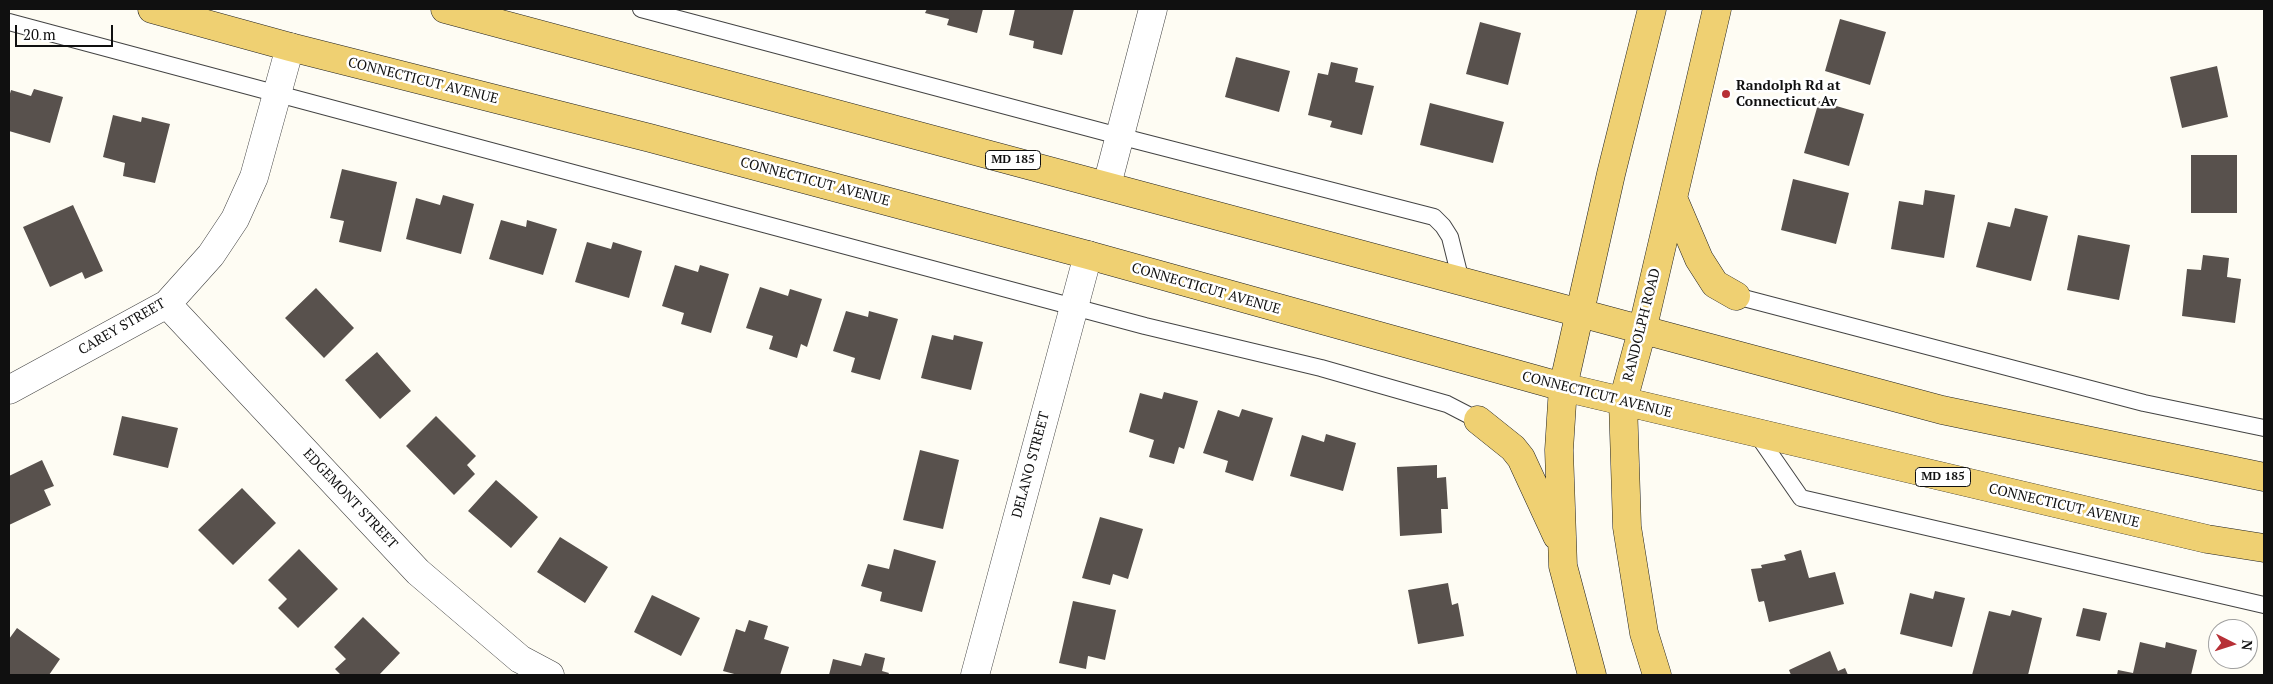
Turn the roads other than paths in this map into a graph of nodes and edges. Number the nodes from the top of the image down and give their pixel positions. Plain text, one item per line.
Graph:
1 (152, 9) edge
2 (445, 9) edge
3 (641, 9) edge
4 (1153, 9) edge
5 (1652, 9) edge
6 (1718, 9) edge
7 (9, 22) edge
8 (290, 47) junction
9 (275, 95) junction
10 (1119, 136) junction
11 (1107, 185) junction
12 (1673, 198) junction
13 (1088, 255) junction
14 (1461, 281) junction
15 (1736, 296) joint
16 (167, 304) junction
17 (1074, 306) junction
18 (1581, 314) junction
19 (1642, 331) junction
20 (1563, 387) junction
21 (9, 390) edge
22 (1622, 401) junction
23 (1478, 420) joint
24 (2264, 428) edge
25 (1756, 433) junction
26 (2264, 477) edge
27 (1562, 546) junction
28 (2264, 548) edge
29 (2264, 605) edge
30 (550, 675) edge
31 (975, 675) edge
32 (1592, 675) edge
33 (1657, 675) edge

1 - 8 main road, CONNECTICUT AVENUE / MD 185
2 - 11 main road, MD 185
3 - 10 lane
4 - 10 street
5 - 18 main road
6 - 12 main road, RANDOLPH ROAD
7 - 9 lane
8 - 9 street, CAREY STREET
8 - 13 main road, CONNECTICUT AVENUE / MD 185
9 - 16 street, CAREY STREET
9 - 17 lane
10 - 11 street
10 - 14 lane
11 - 14 main road, MD 185
12 - 15 main road
12 - 19 main road, RANDOLPH ROAD
13 - 17 street, DELANO STREET
13 - 20 main road, CONNECTICUT AVENUE / MD 185
14 - 18 main road, MD 185
15 - 24 lane
16 - 21 street, CAREY STREET
16 - 30 street, EDGEMONT STREET
17 - 23 lane
17 - 31 street, DELANO STREET
18 - 19 main road, MD 185
18 - 20 main road
19 - 22 main road, RANDOLPH ROAD
19 - 26 main road, MD 185
20 - 22 main road, CONNECTICUT AVENUE / MD 185
20 - 27 main road
22 - 25 main road, CONNECTICUT AVENUE / MD 185
22 - 33 main road, RANDOLPH ROAD
23 - 27 main road
25 - 28 main road, CONNECTICUT AVENUE / MD 185
25 - 29 lane
27 - 32 main road

